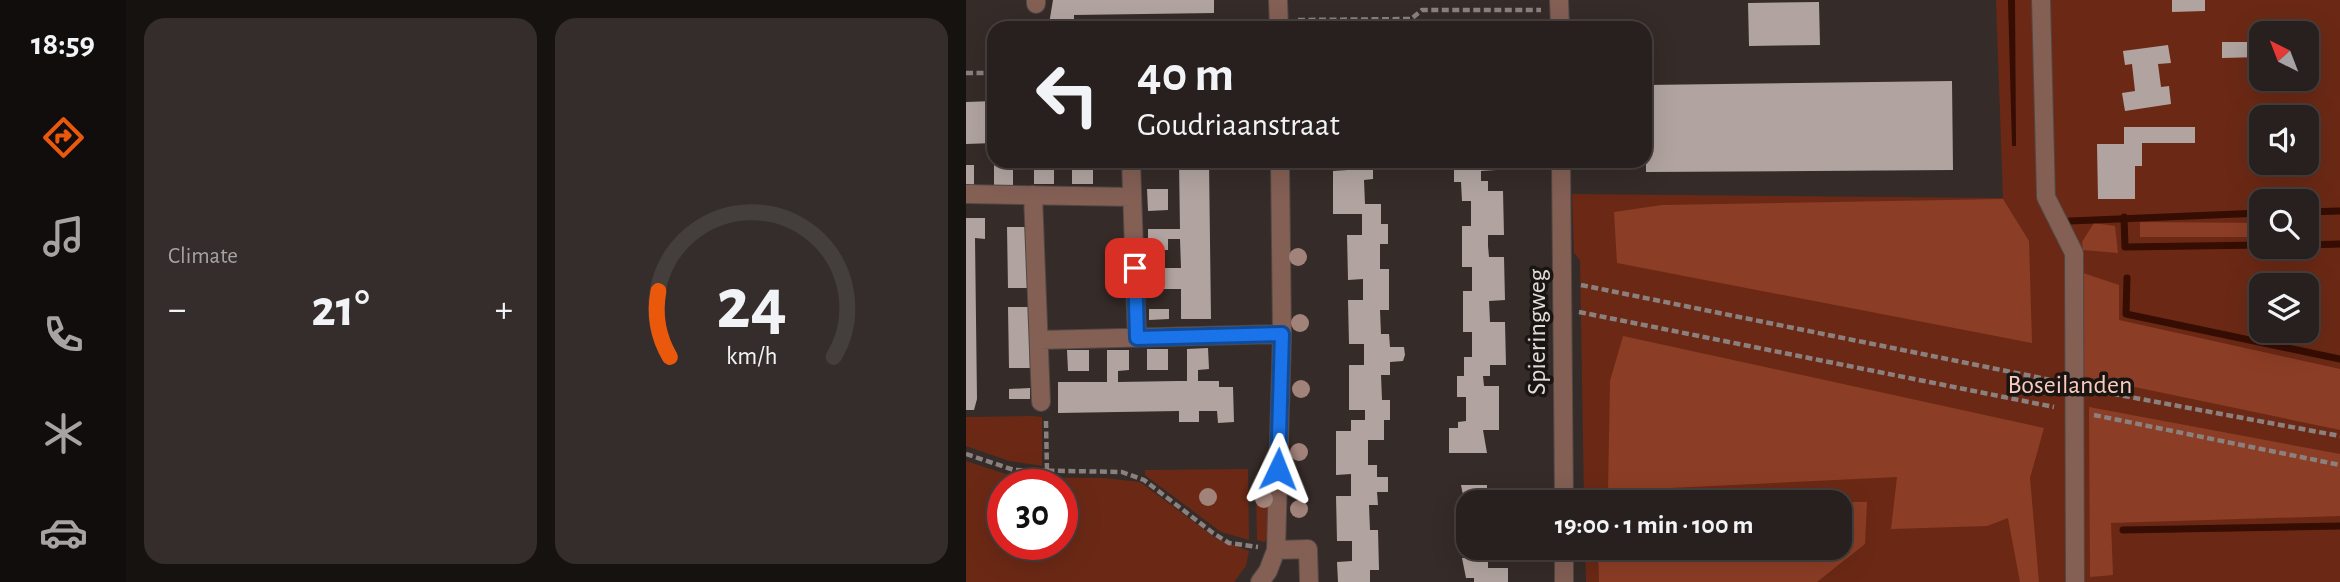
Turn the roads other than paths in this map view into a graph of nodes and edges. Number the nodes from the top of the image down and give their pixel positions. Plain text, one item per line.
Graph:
1 (1278, 0) edge
2 (2040, 0) edge
3 (1279, 21) edge
4 (1131, 168) edge
5 (1280, 168) edge
6 (1561, 168) edge
7 (966, 194) edge
8 (1033, 195) junction
9 (1132, 197) junction
10 (1282, 334) junction
11 (1137, 338) junction
12 (1039, 340) junction
13 (1041, 401) road end
14 (1564, 490) edge
15 (1276, 550) junction
16 (1564, 560) edge
17 (1260, 582) edge
18 (1309, 582) edge
19 (1564, 582) edge
20 (2075, 582) edge

1 - 3 street
2 - 20 street
4 - 9 street
5 - 10 street
6 - 14 street, Spieringweg
7 - 8 street
8 - 9 street
8 - 12 street
9 - 11 street
10 - 11 street
10 - 15 street
11 - 12 street
12 - 13 street
15 - 17 street
15 - 18 street
16 - 19 street

